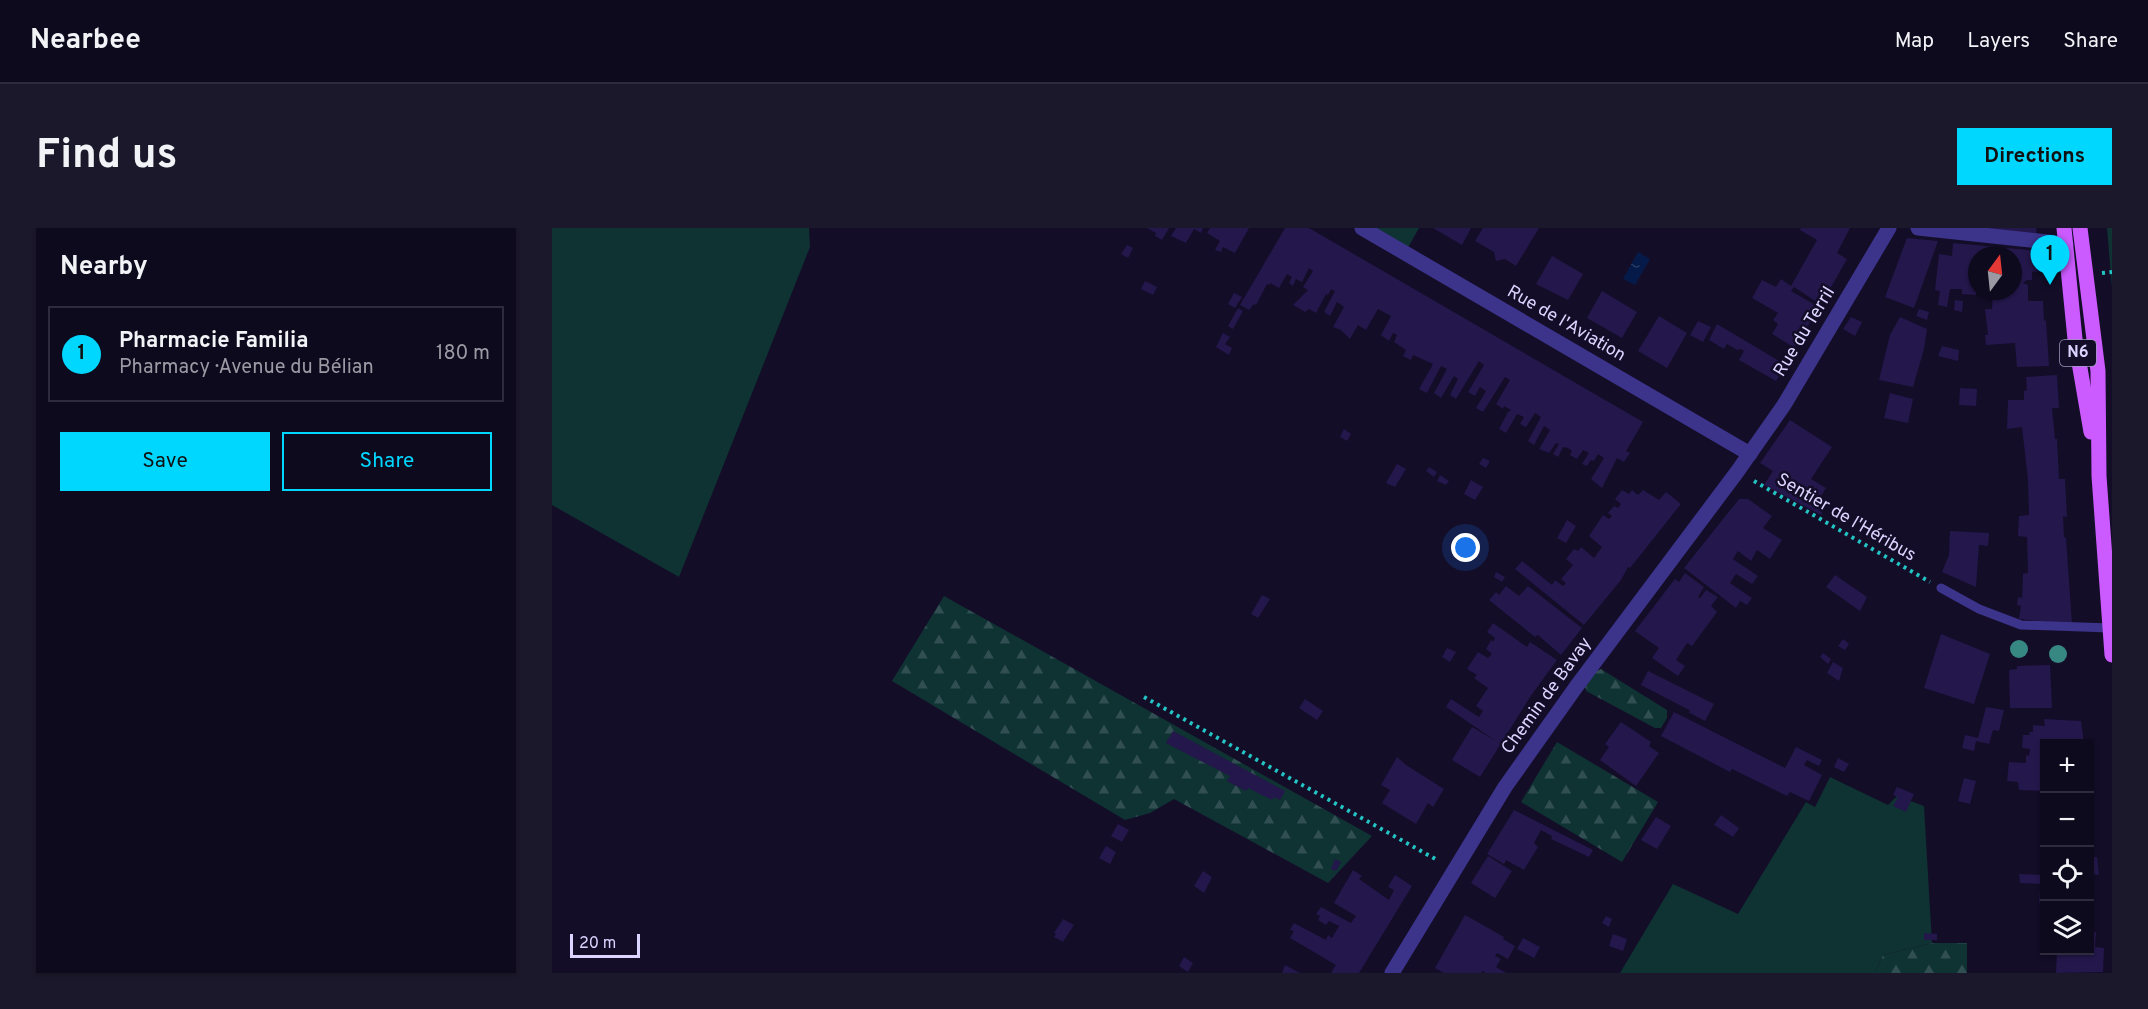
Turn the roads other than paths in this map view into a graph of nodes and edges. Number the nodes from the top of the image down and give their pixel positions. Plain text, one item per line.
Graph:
1 (1362, 228) edge
2 (1889, 228) edge
3 (1918, 228) edge
4 (2064, 228) edge
5 (2080, 228) edge
6 (2066, 244) junction
7 (1750, 454) junction
8 (2099, 476) junction
9 (1941, 588) road end
10 (2110, 620) edge
11 (2112, 655) edge
12 (1392, 973) edge

1 - 7 street, Rue de l'Aviation
2 - 7 street, Rue du Terril
3 - 6 street
4 - 6 main road, N6
5 - 8 main road, N6
6 - 8 main road, N6
7 - 12 street, Chemin de Bavay
8 - 10 main road, N6
9 - 10 lane
10 - 11 main road, N6

